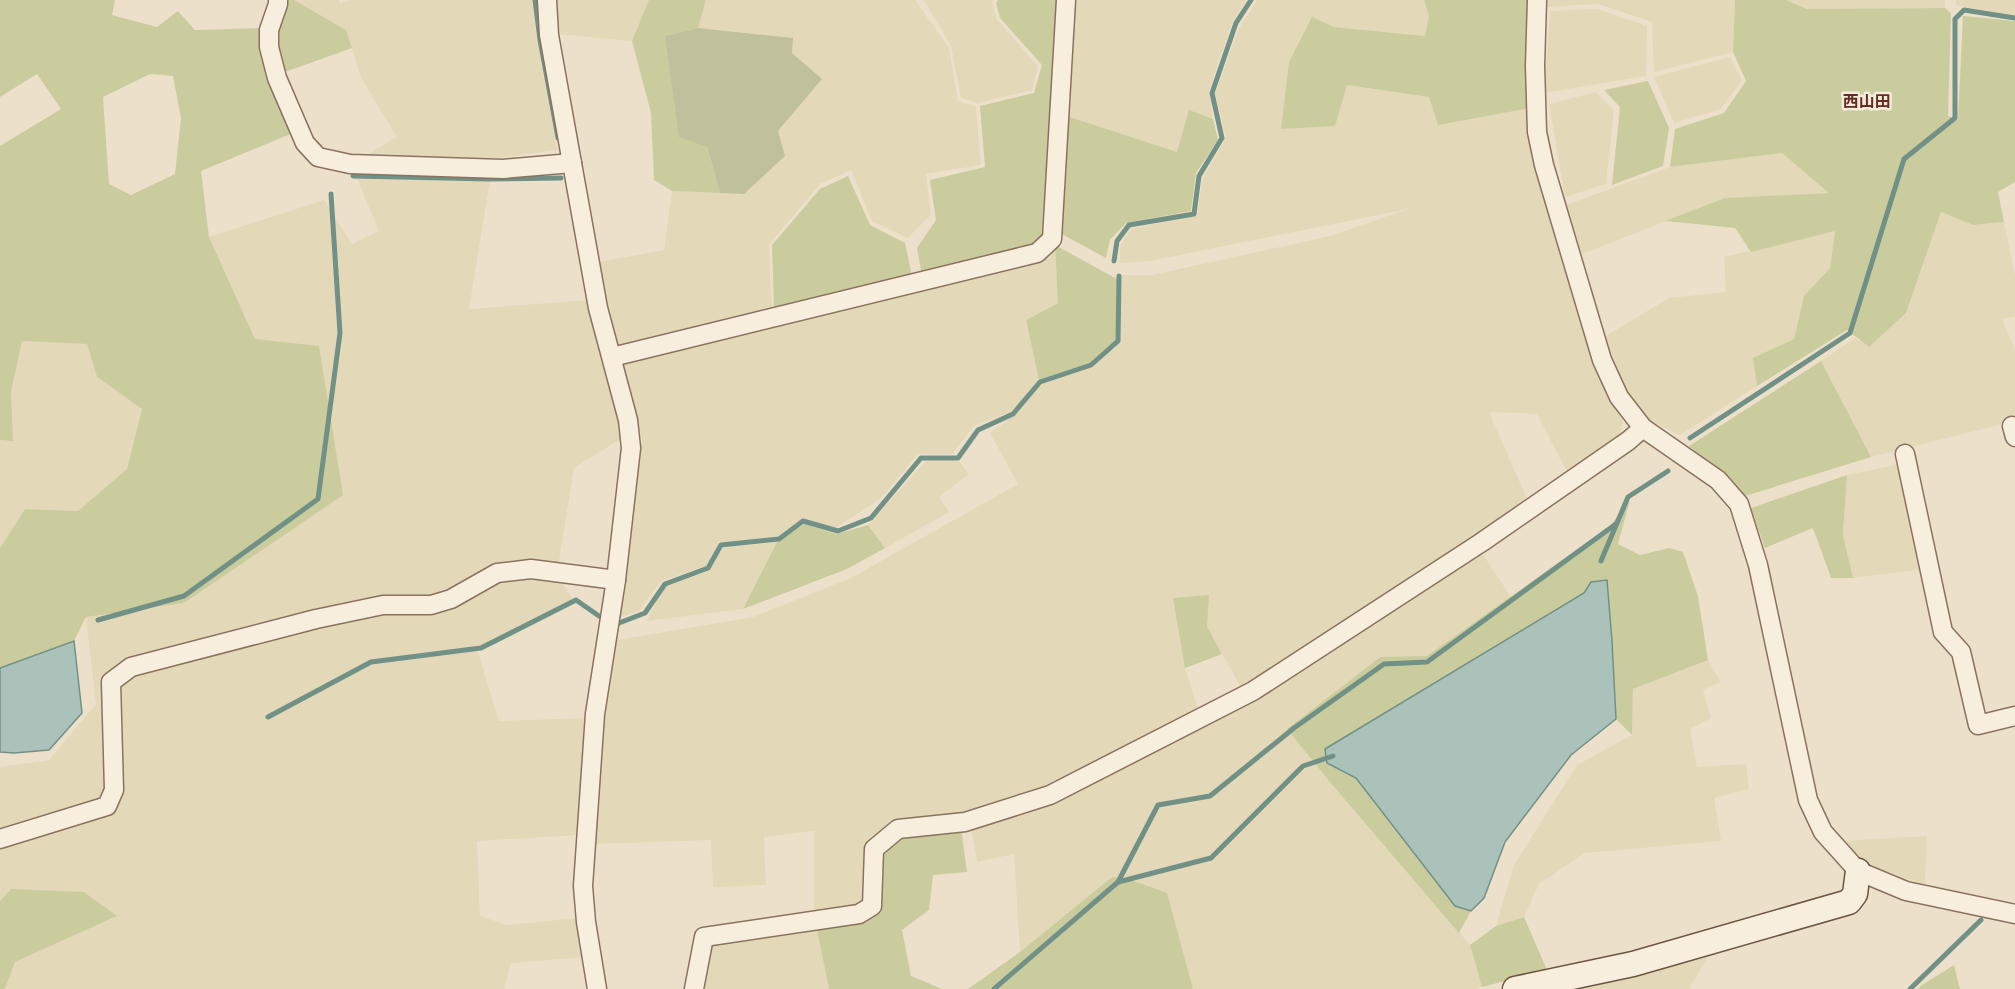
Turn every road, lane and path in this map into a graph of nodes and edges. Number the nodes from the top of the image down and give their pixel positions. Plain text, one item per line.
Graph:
1 (278, 0) edge
2 (547, 0) edge
3 (1066, 0) edge
4 (1537, 0) edge
5 (572, 163) junction
6 (612, 357) junction
7 (1643, 428) junction
8 (1905, 454) dead end
9 (616, 580) junction
10 (2015, 716) edge
11 (0, 839) edge
12 (1858, 871) junction
13 (2015, 914) edge
14 (597, 989) edge
15 (694, 989) edge
16 (1515, 989) edge

1 - 5 street
2 - 5 street
3 - 6 street
4 - 7 street
5 - 6 street
6 - 9 street
7 - 12 street
7 - 15 street
8 - 10 street
9 - 11 street
9 - 14 street
12 - 13 street
12 - 16 street

